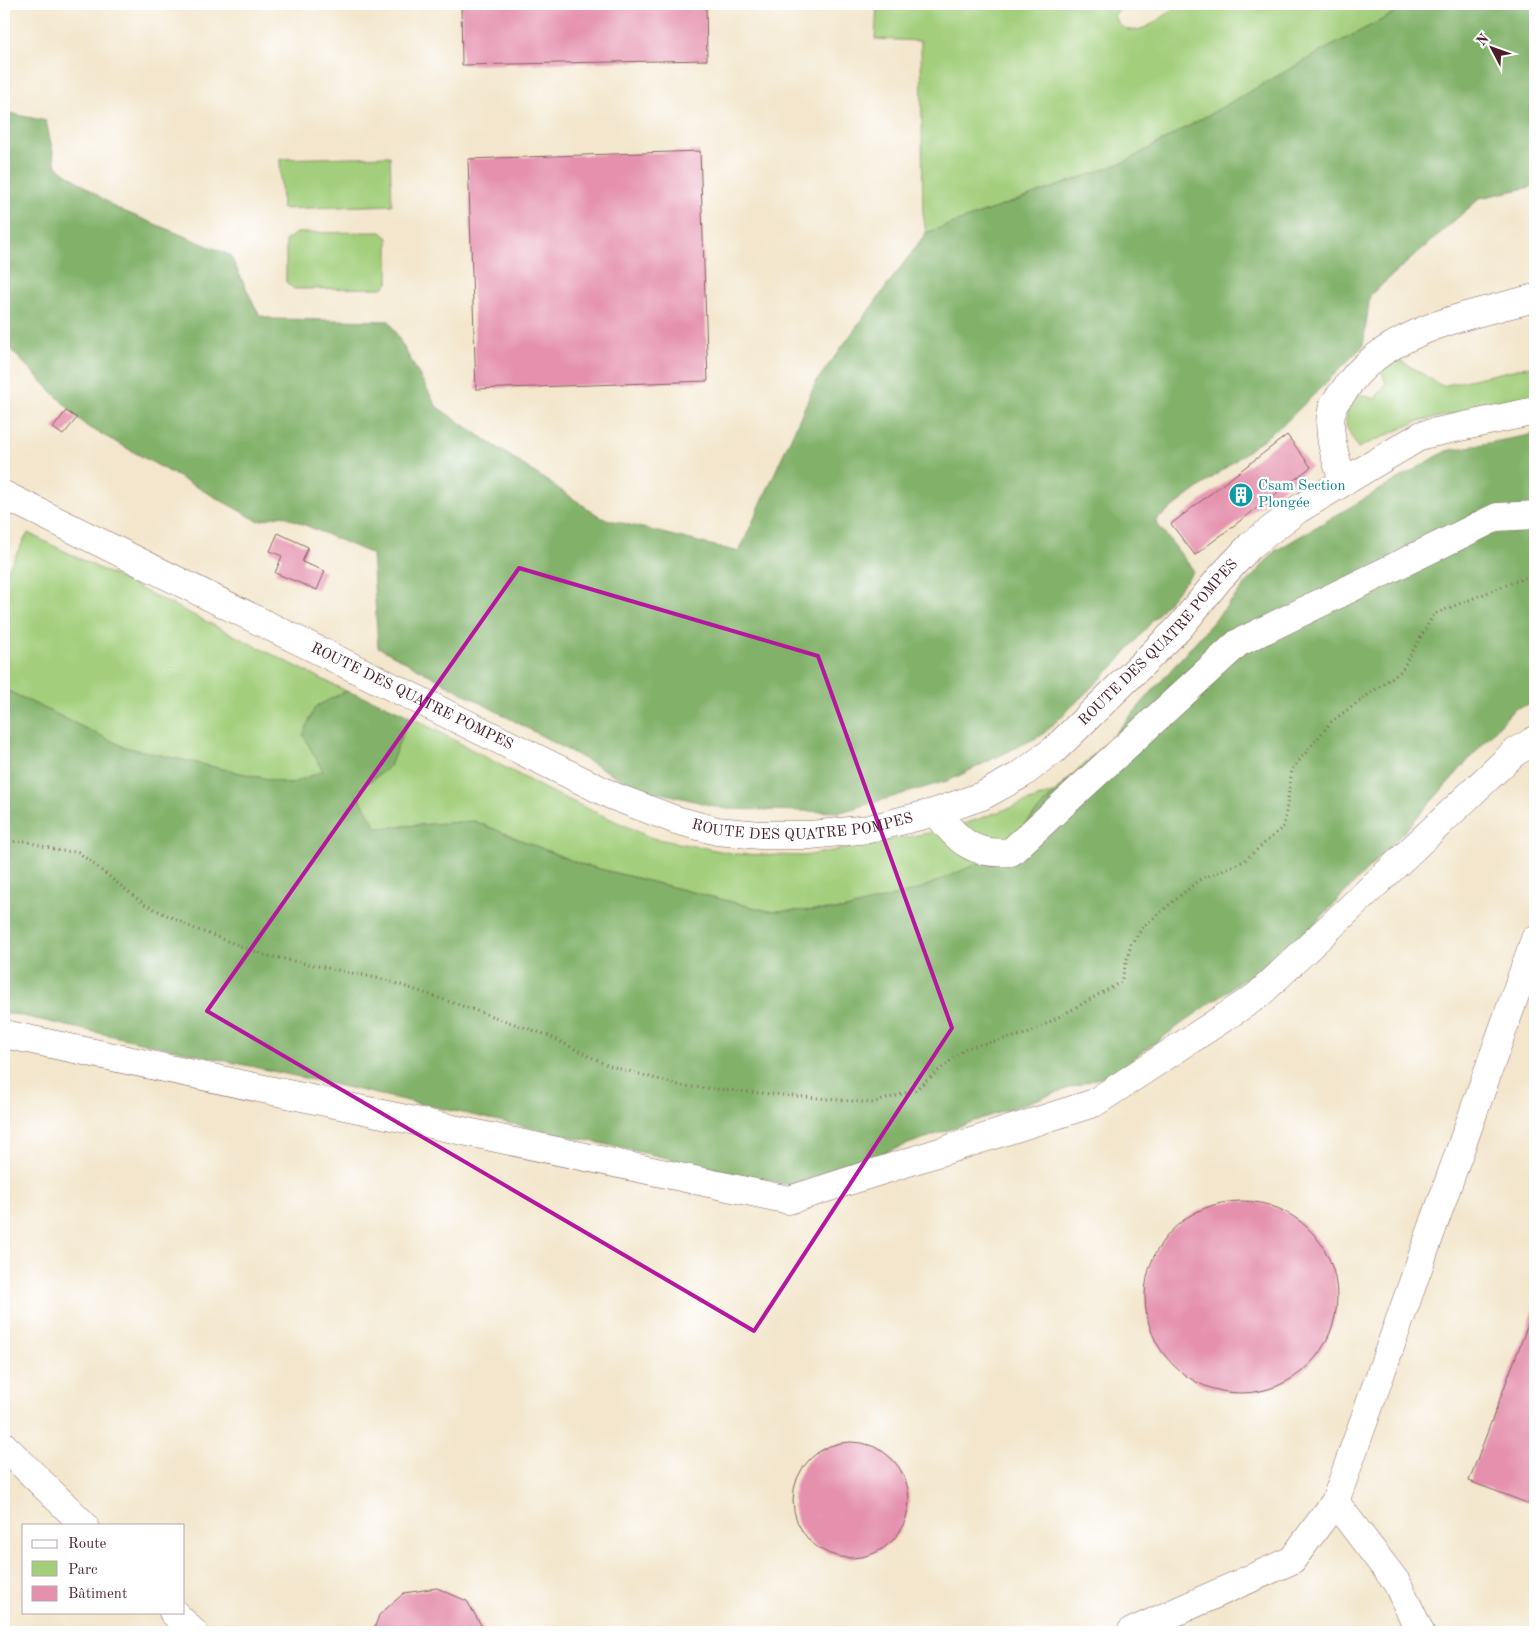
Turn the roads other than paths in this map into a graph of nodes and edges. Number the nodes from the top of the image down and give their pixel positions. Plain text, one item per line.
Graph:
1 (1535, 298) edge
2 (1535, 411) edge
3 (1343, 481) junction
4 (4, 495) edge
5 (1535, 515) edge
6 (1535, 740) edge
7 (936, 812) junction
8 (1535, 940) edge
9 (4, 1034) edge
10 (4, 1446) edge
11 (1335, 1502) junction
12 (83, 1524) edge
13 (175, 1614) edge
14 (193, 1632) edge
15 (1131, 1632) edge
16 (1420, 1632) edge

1 - 3 street
2 - 3 street, ROUTE DES QUATRE POMPES
3 - 7 street, ROUTE DES QUATRE POMPES
4 - 7 street, ROUTE DES QUATRE POMPES
5 - 7 street
6 - 9 street
8 - 11 street
10 - 12 street
11 - 15 street
11 - 16 street
13 - 14 street

